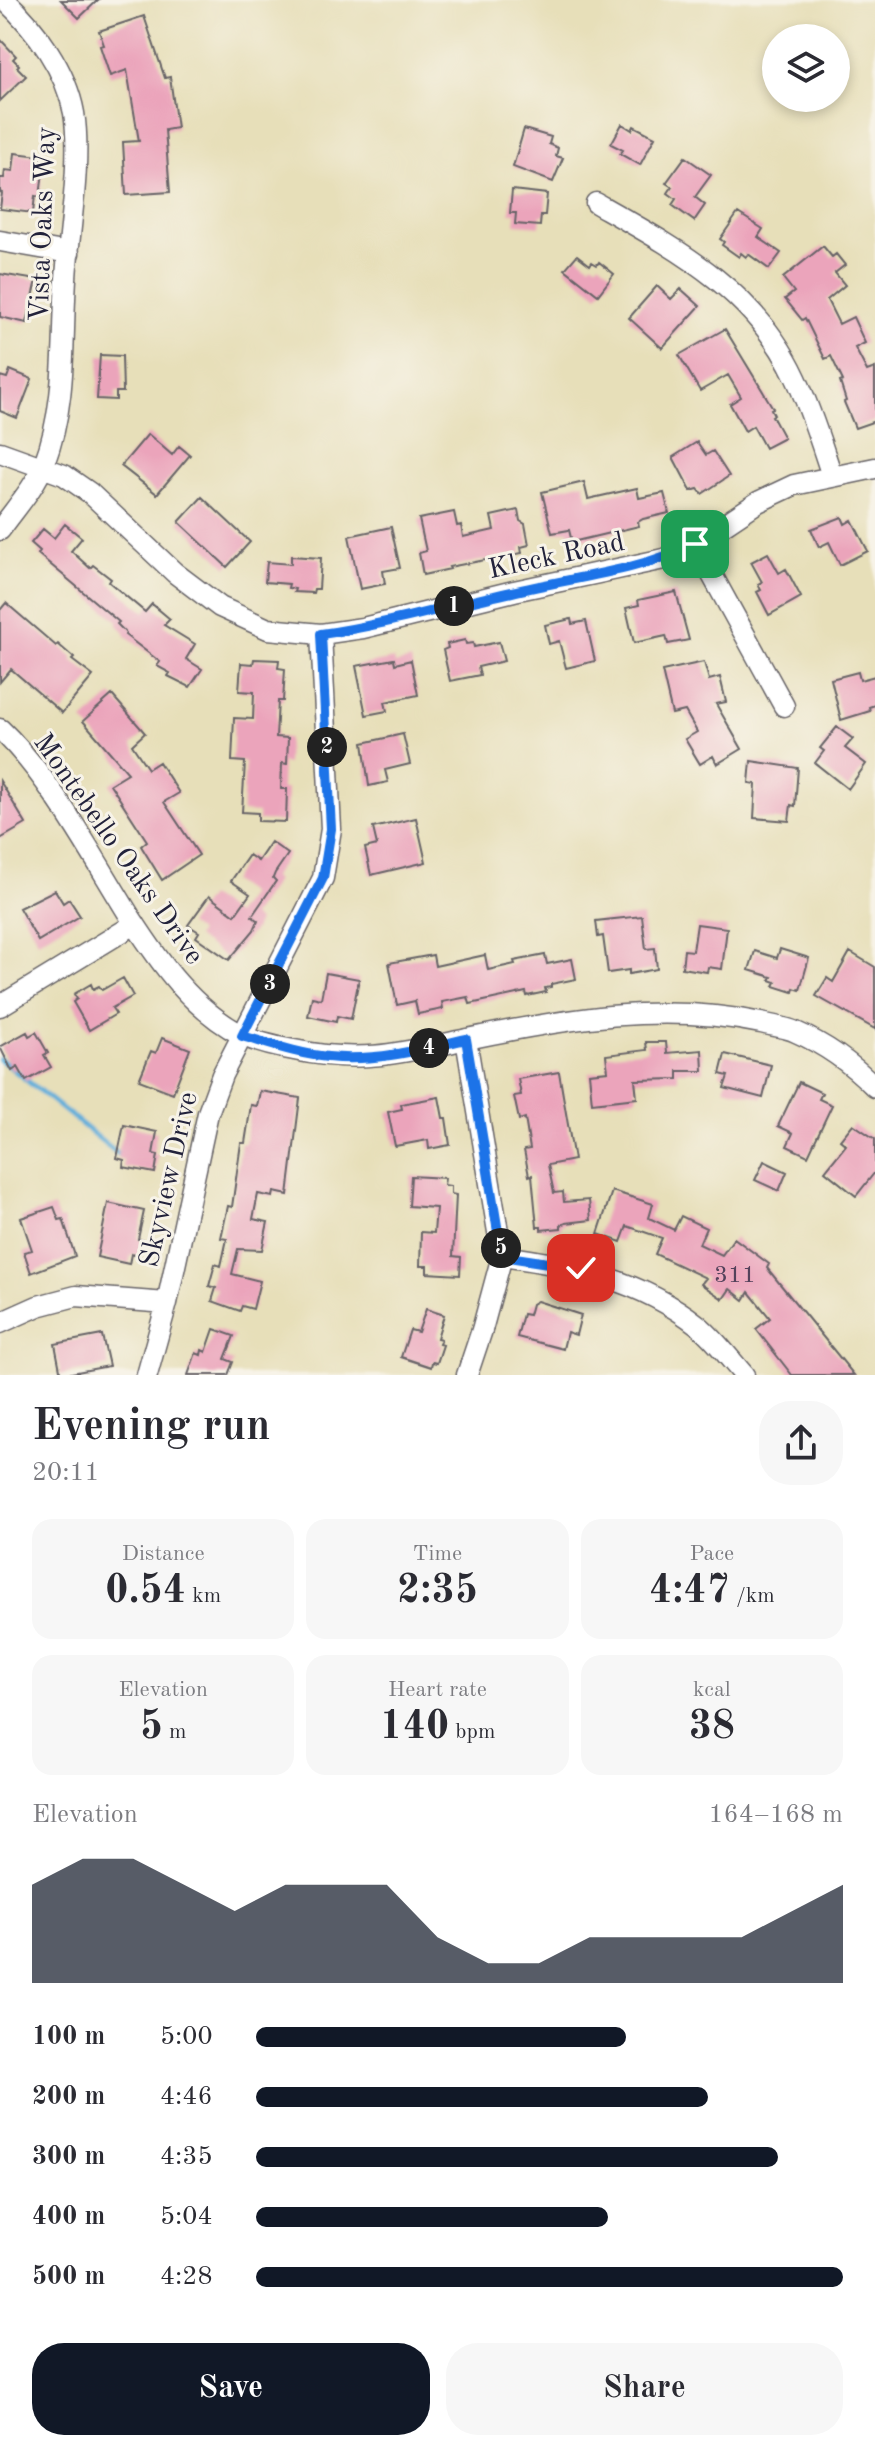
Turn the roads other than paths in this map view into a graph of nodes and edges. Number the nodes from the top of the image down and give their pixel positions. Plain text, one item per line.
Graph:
1 (5, 0) edge
2 (596, 203) dead end
3 (0, 241) edge
4 (69, 253) junction
5 (0, 452) edge
6 (43, 468) junction
7 (875, 468) edge
8 (832, 476) junction
9 (0, 530) edge
10 (695, 544) junction
11 (321, 634) junction
12 (784, 706) dead end
13 (3, 737) edge
14 (135, 924) junction
15 (0, 1006) edge
16 (242, 1036) junction
17 (466, 1039) junction
18 (875, 1087) edge
19 (502, 1256) junction
20 (167, 1303) junction
21 (0, 1323) edge
22 (147, 1375) edge
23 (467, 1375) edge
24 (744, 1375) edge

1 - 4 street, Vista Oaks Way
2 - 8 street
3 - 4 street
4 - 6 street, Vista Oaks Way
5 - 6 street, Kleck Road
6 - 9 street
6 - 11 street, Kleck Road
7 - 8 street, Kleck Road
8 - 10 street, Kleck Road
10 - 11 street, Kleck Road
10 - 12 street
11 - 16 street, Skyview Drive
13 - 14 street, Montebello Oaks Drive
14 - 15 street
14 - 16 street, Montebello Oaks Drive
16 - 17 street, Montebello Oaks Drive
16 - 20 street, Skyview Drive
17 - 18 street, Montebello Oaks Drive
17 - 19 street
19 - 23 street
19 - 24 street
20 - 21 street
20 - 22 street, Skyview Drive

